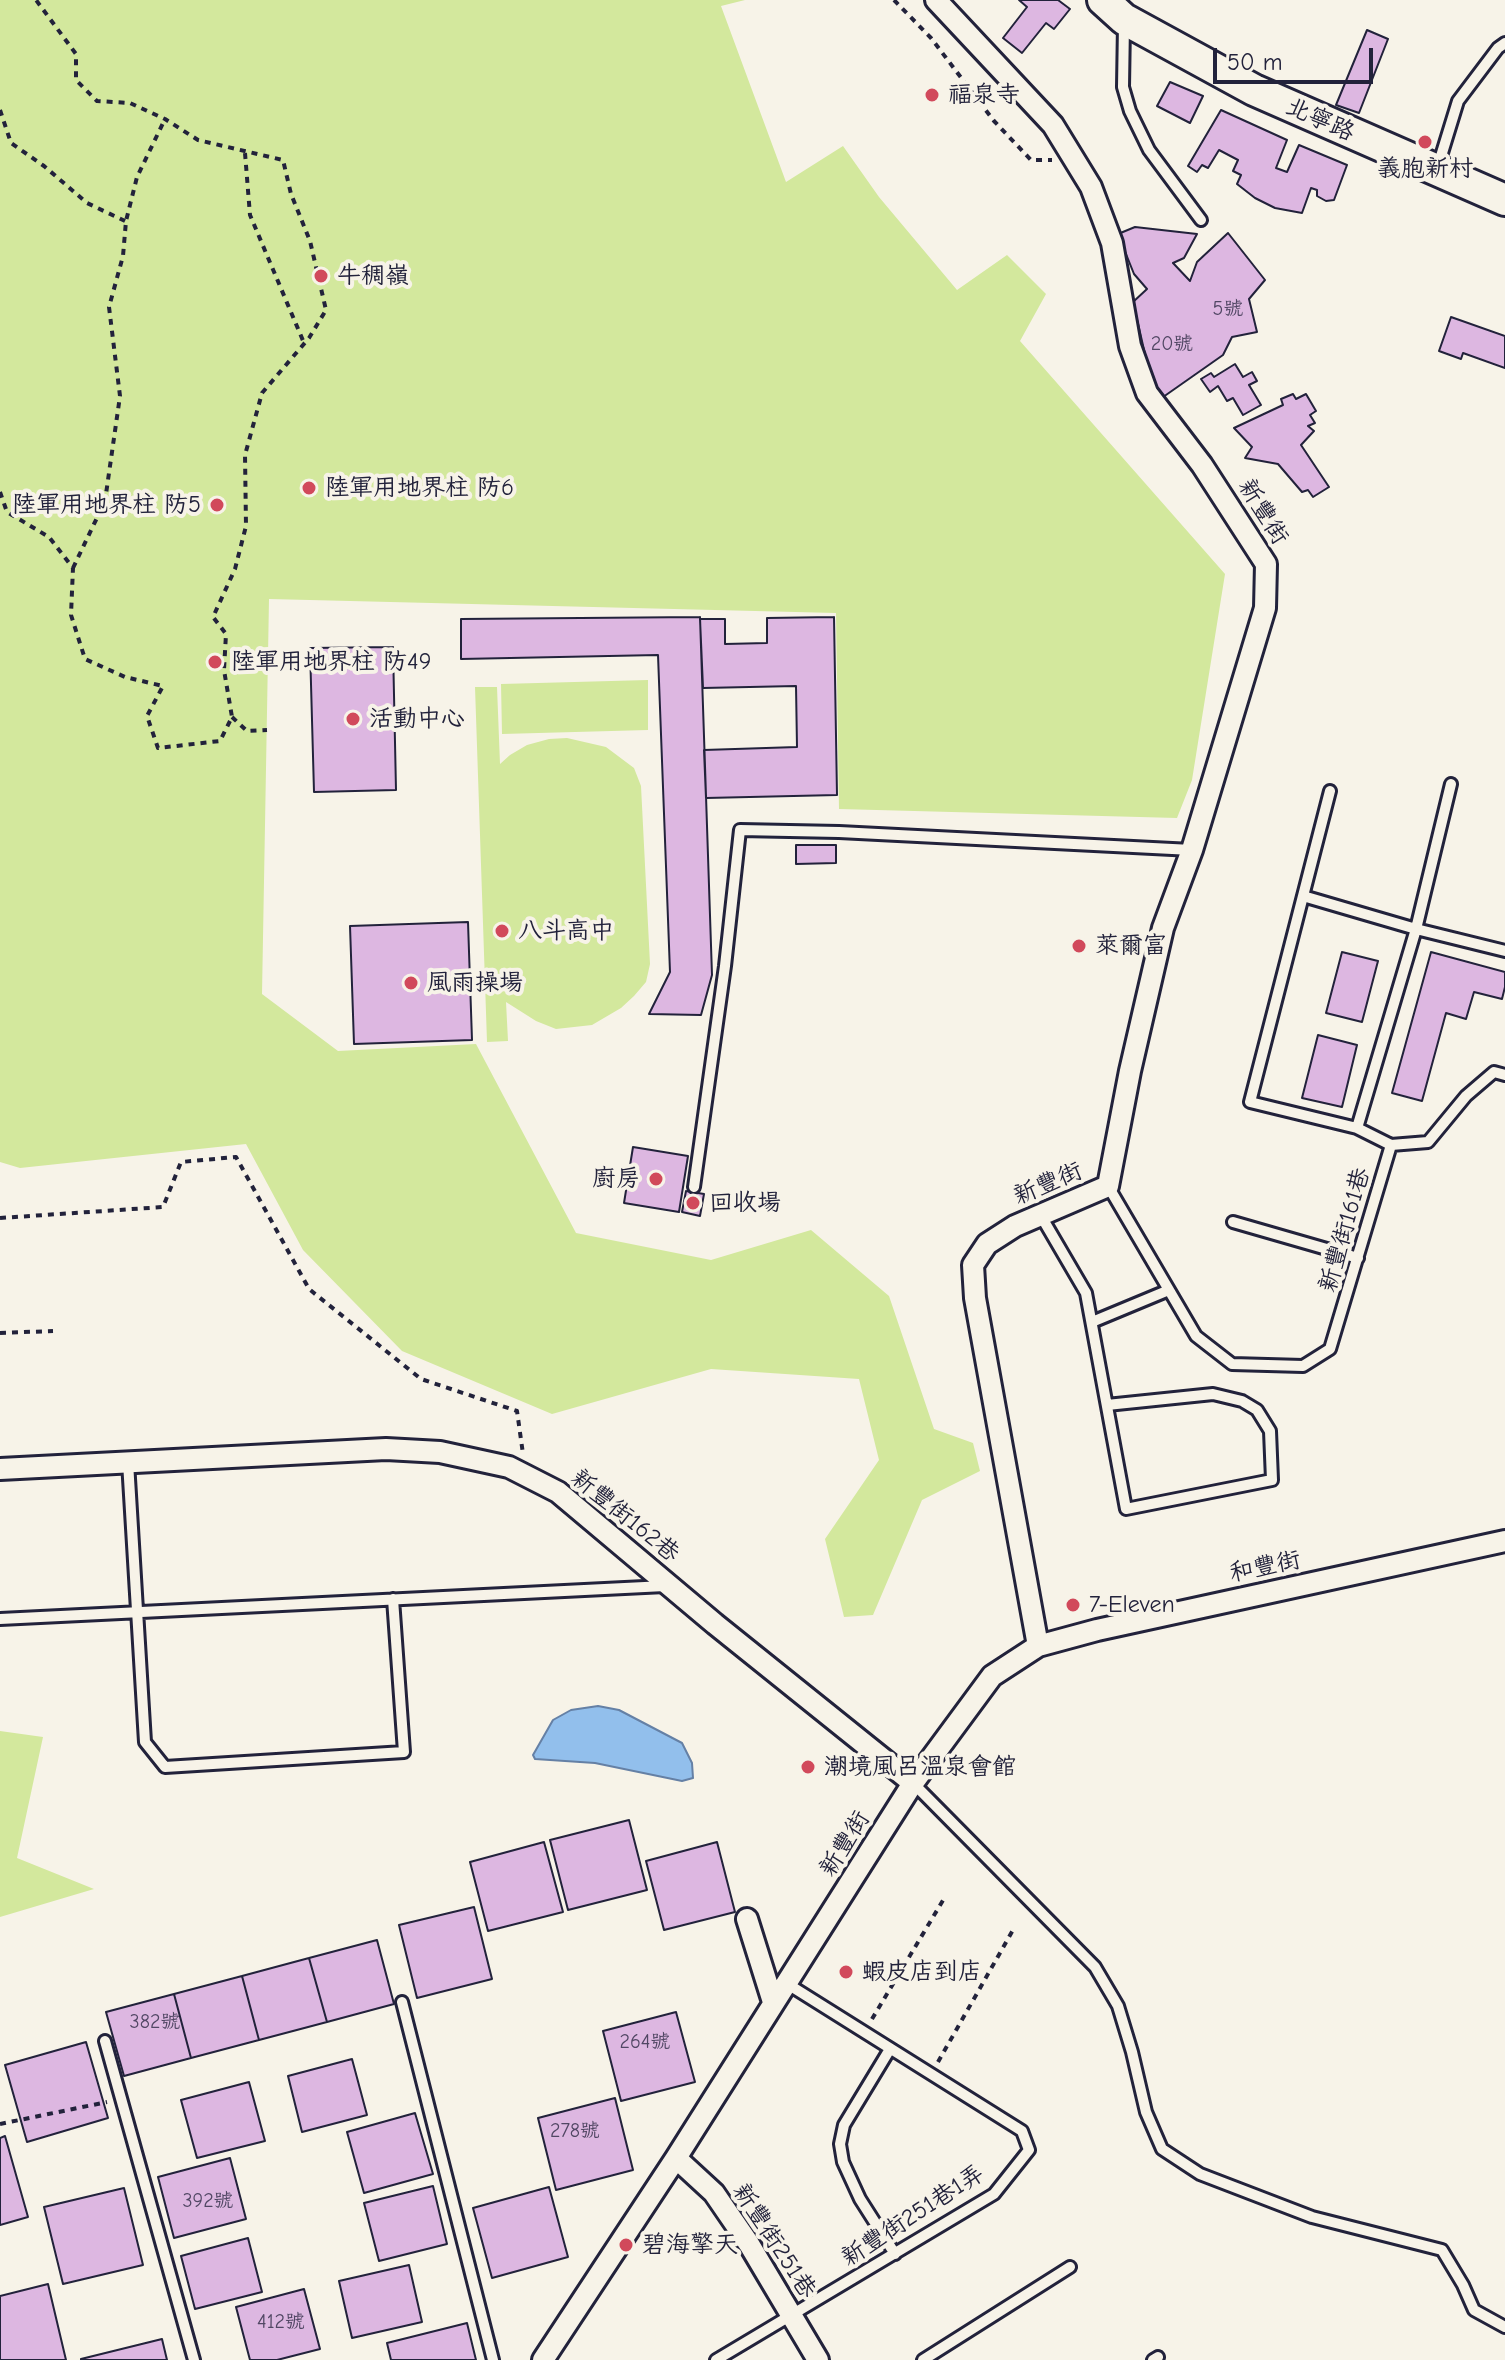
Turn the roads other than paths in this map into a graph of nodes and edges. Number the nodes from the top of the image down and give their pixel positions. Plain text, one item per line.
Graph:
1 (936, 0) edge
2 (1113, 9) edge
3 (1505, 43) edge
4 (1437, 172) junction
5 (1505, 200) edge
6 (1201, 220) dead end
7 (1451, 784) dead end
8 (1330, 791) dead end
9 (1192, 850) junction
10 (1303, 896) junction
11 (1416, 929) junction
12 (1505, 951) edge
13 (1505, 1075) edge
14 (1357, 1128) junction
15 (1391, 1145) junction
16 (1108, 1186) junction
17 (694, 1187) dead end
18 (1041, 1216) junction
19 (1233, 1222) dead end
20 (1358, 1258) junction
21 (1169, 1290) junction
22 (1092, 1322) junction
23 (1107, 1405) junction
24 (128, 1462) junction
25 (0, 1469) edge
26 (1505, 1541) edge
27 (670, 1585) junction
28 (393, 1599) junction
29 (139, 1611) junction
30 (0, 1619) edge
31 (1038, 1646) junction
32 (913, 1783) junction
33 (747, 1919) dead end
34 (786, 1983) junction
35 (402, 2002) dead end
36 (773, 2002) junction
37 (105, 2041) dead end
38 (890, 2049) junction
39 (676, 2158) junction
40 (895, 2254) junction
41 (1070, 2267) dead end
42 (792, 2315) junction
43 (1505, 2327) edge
44 (194, 2360) edge
45 (493, 2360) edge
46 (543, 2360) edge
47 (716, 2360) edge
48 (818, 2360) edge
49 (923, 2360) edge

1 - 9 street, 新豐街
2 - 4 main road, 北寧路
2 - 6 lane
3 - 4 lane
4 - 5 main road, 北寧路
7 - 11 lane
8 - 10 lane
9 - 16 street, 新豐街
9 - 17 lane
10 - 11 lane
10 - 14 lane, 新豐街161巷
11 - 12 lane
11 - 14 lane
13 - 15 lane
14 - 15 lane, 新豐街161巷
15 - 20 lane, 新豐街161巷
16 - 18 street, 新豐街
16 - 21 lane, 新豐街161巷
18 - 22 lane
18 - 31 street, 新豐街
19 - 20 lane
20 - 21 lane, 新豐街161巷
21 - 22 lane
22 - 23 lane
23 - 23 lane
24 - 25 street, 新豐街162巷
24 - 27 street, 新豐街162巷
24 - 29 lane
26 - 31 street, 和豐街
27 - 28 lane
27 - 32 street, 新豐街162巷
28 - 29 lane
28 - 29 lane
29 - 30 lane
31 - 32 street, 新豐街
32 - 34 street, 新豐街
32 - 43 lane
33 - 36 street
34 - 36 street, 新豐街
34 - 38 lane
35 - 45 lane
36 - 39 street, 新豐街
37 - 44 lane
38 - 40 lane
38 - 40 lane, 新豐街251巷1弄
39 - 42 street, 新豐街251巷
39 - 46 street, 新豐街
40 - 42 lane, 新豐街251巷1弄
41 - 49 lane
42 - 47 lane, 新豐街251巷1弄
42 - 48 street, 新豐街251巷

